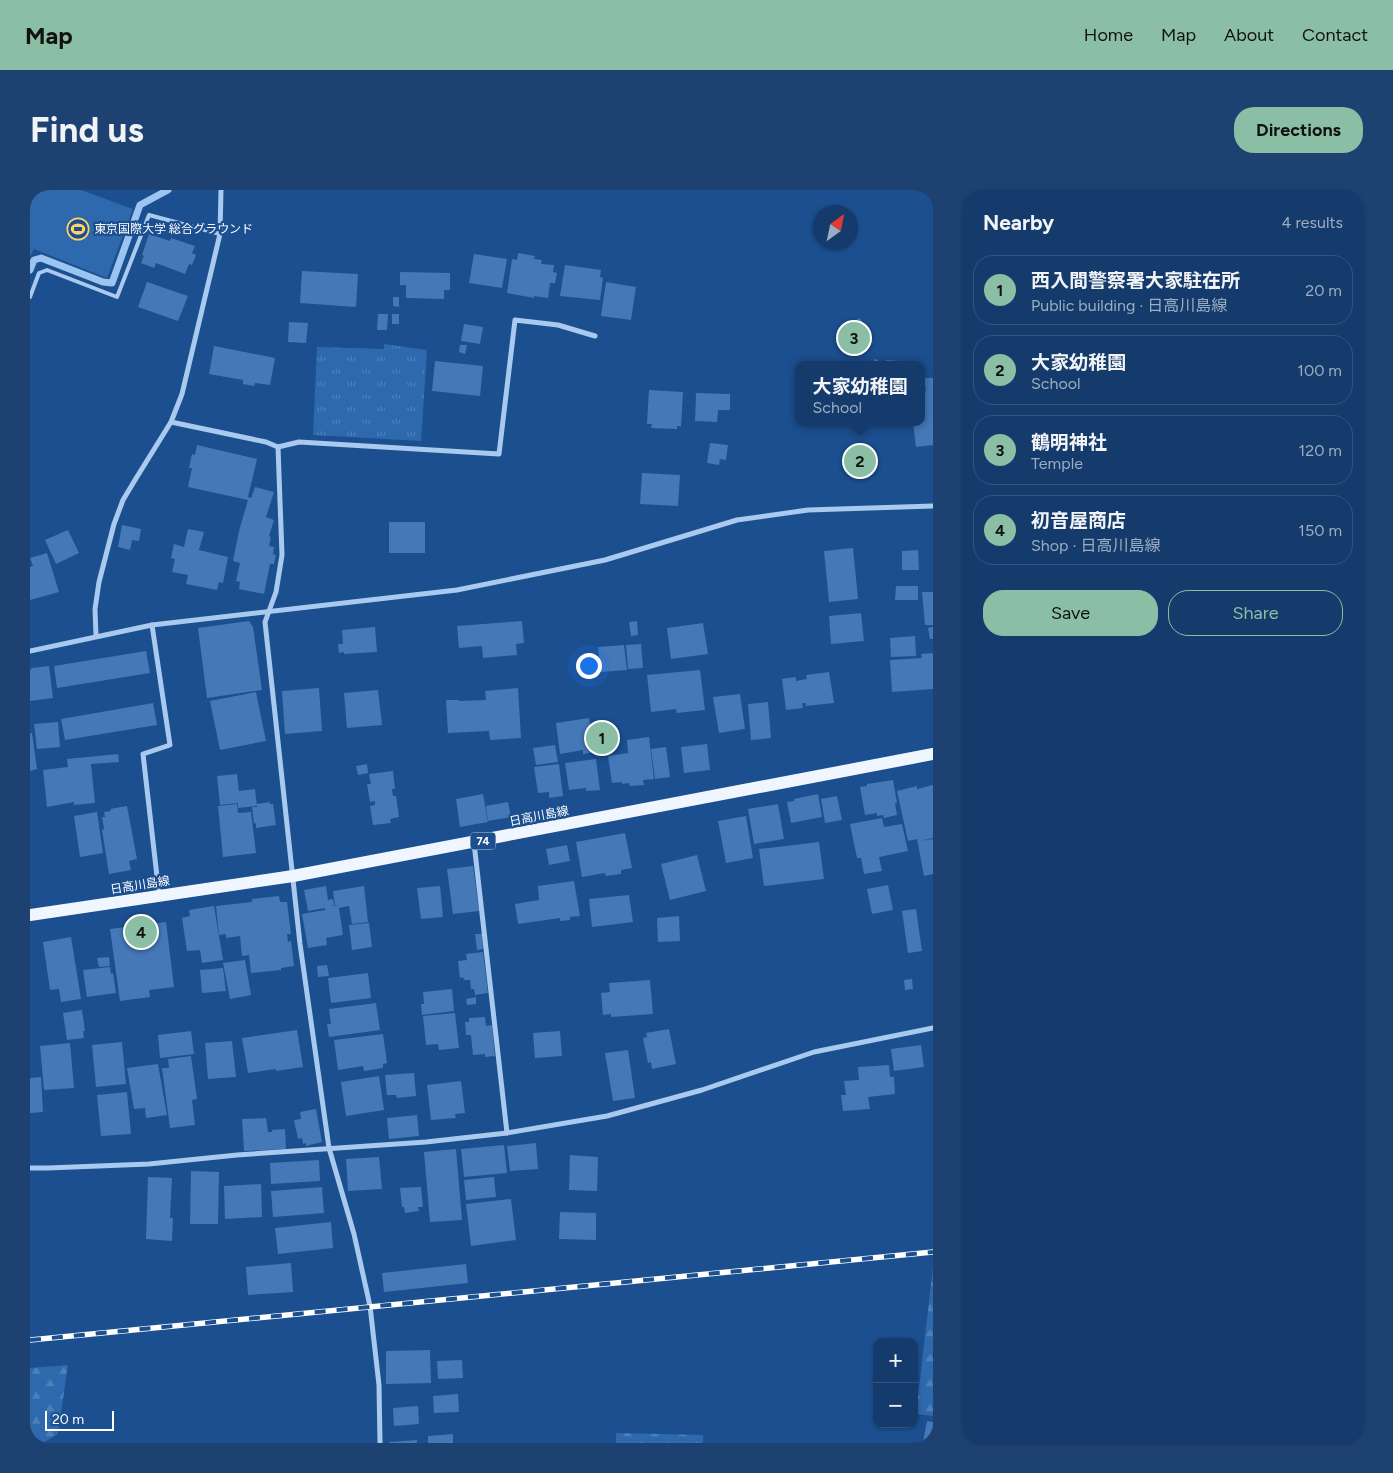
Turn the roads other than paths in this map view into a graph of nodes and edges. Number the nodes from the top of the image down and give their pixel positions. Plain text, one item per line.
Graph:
1 (221, 190) edge
2 (220, 234) junction
3 (30, 297) edge
4 (595, 336) dead end
5 (171, 422) junction
6 (278, 447) junction
7 (933, 506) edge
8 (269, 611) junction
9 (152, 625) junction
10 (96, 636) junction
11 (30, 652) edge
12 (933, 754) edge
13 (474, 842) junction
14 (293, 876) junction
15 (160, 896) junction
16 (30, 915) edge
17 (933, 1028) edge
18 (507, 1134) junction
19 (329, 1148) junction
20 (30, 1168) edge
21 (380, 1443) edge

1 - 2 street
2 - 3 lane
2 - 5 street
4 - 6 street
5 - 6 street
5 - 10 street
6 - 8 street
7 - 8 street
8 - 9 street
8 - 14 street
9 - 10 street
9 - 15 street
10 - 11 street
12 - 13 main road, 日高川島線 / 74
13 - 14 main road, 日高川島線 / 74
13 - 18 street
14 - 15 main road, 日高川島線 / 74
14 - 19 street
15 - 16 main road, 日高川島線 / 74
17 - 18 street
18 - 19 street
19 - 20 street
19 - 21 street

